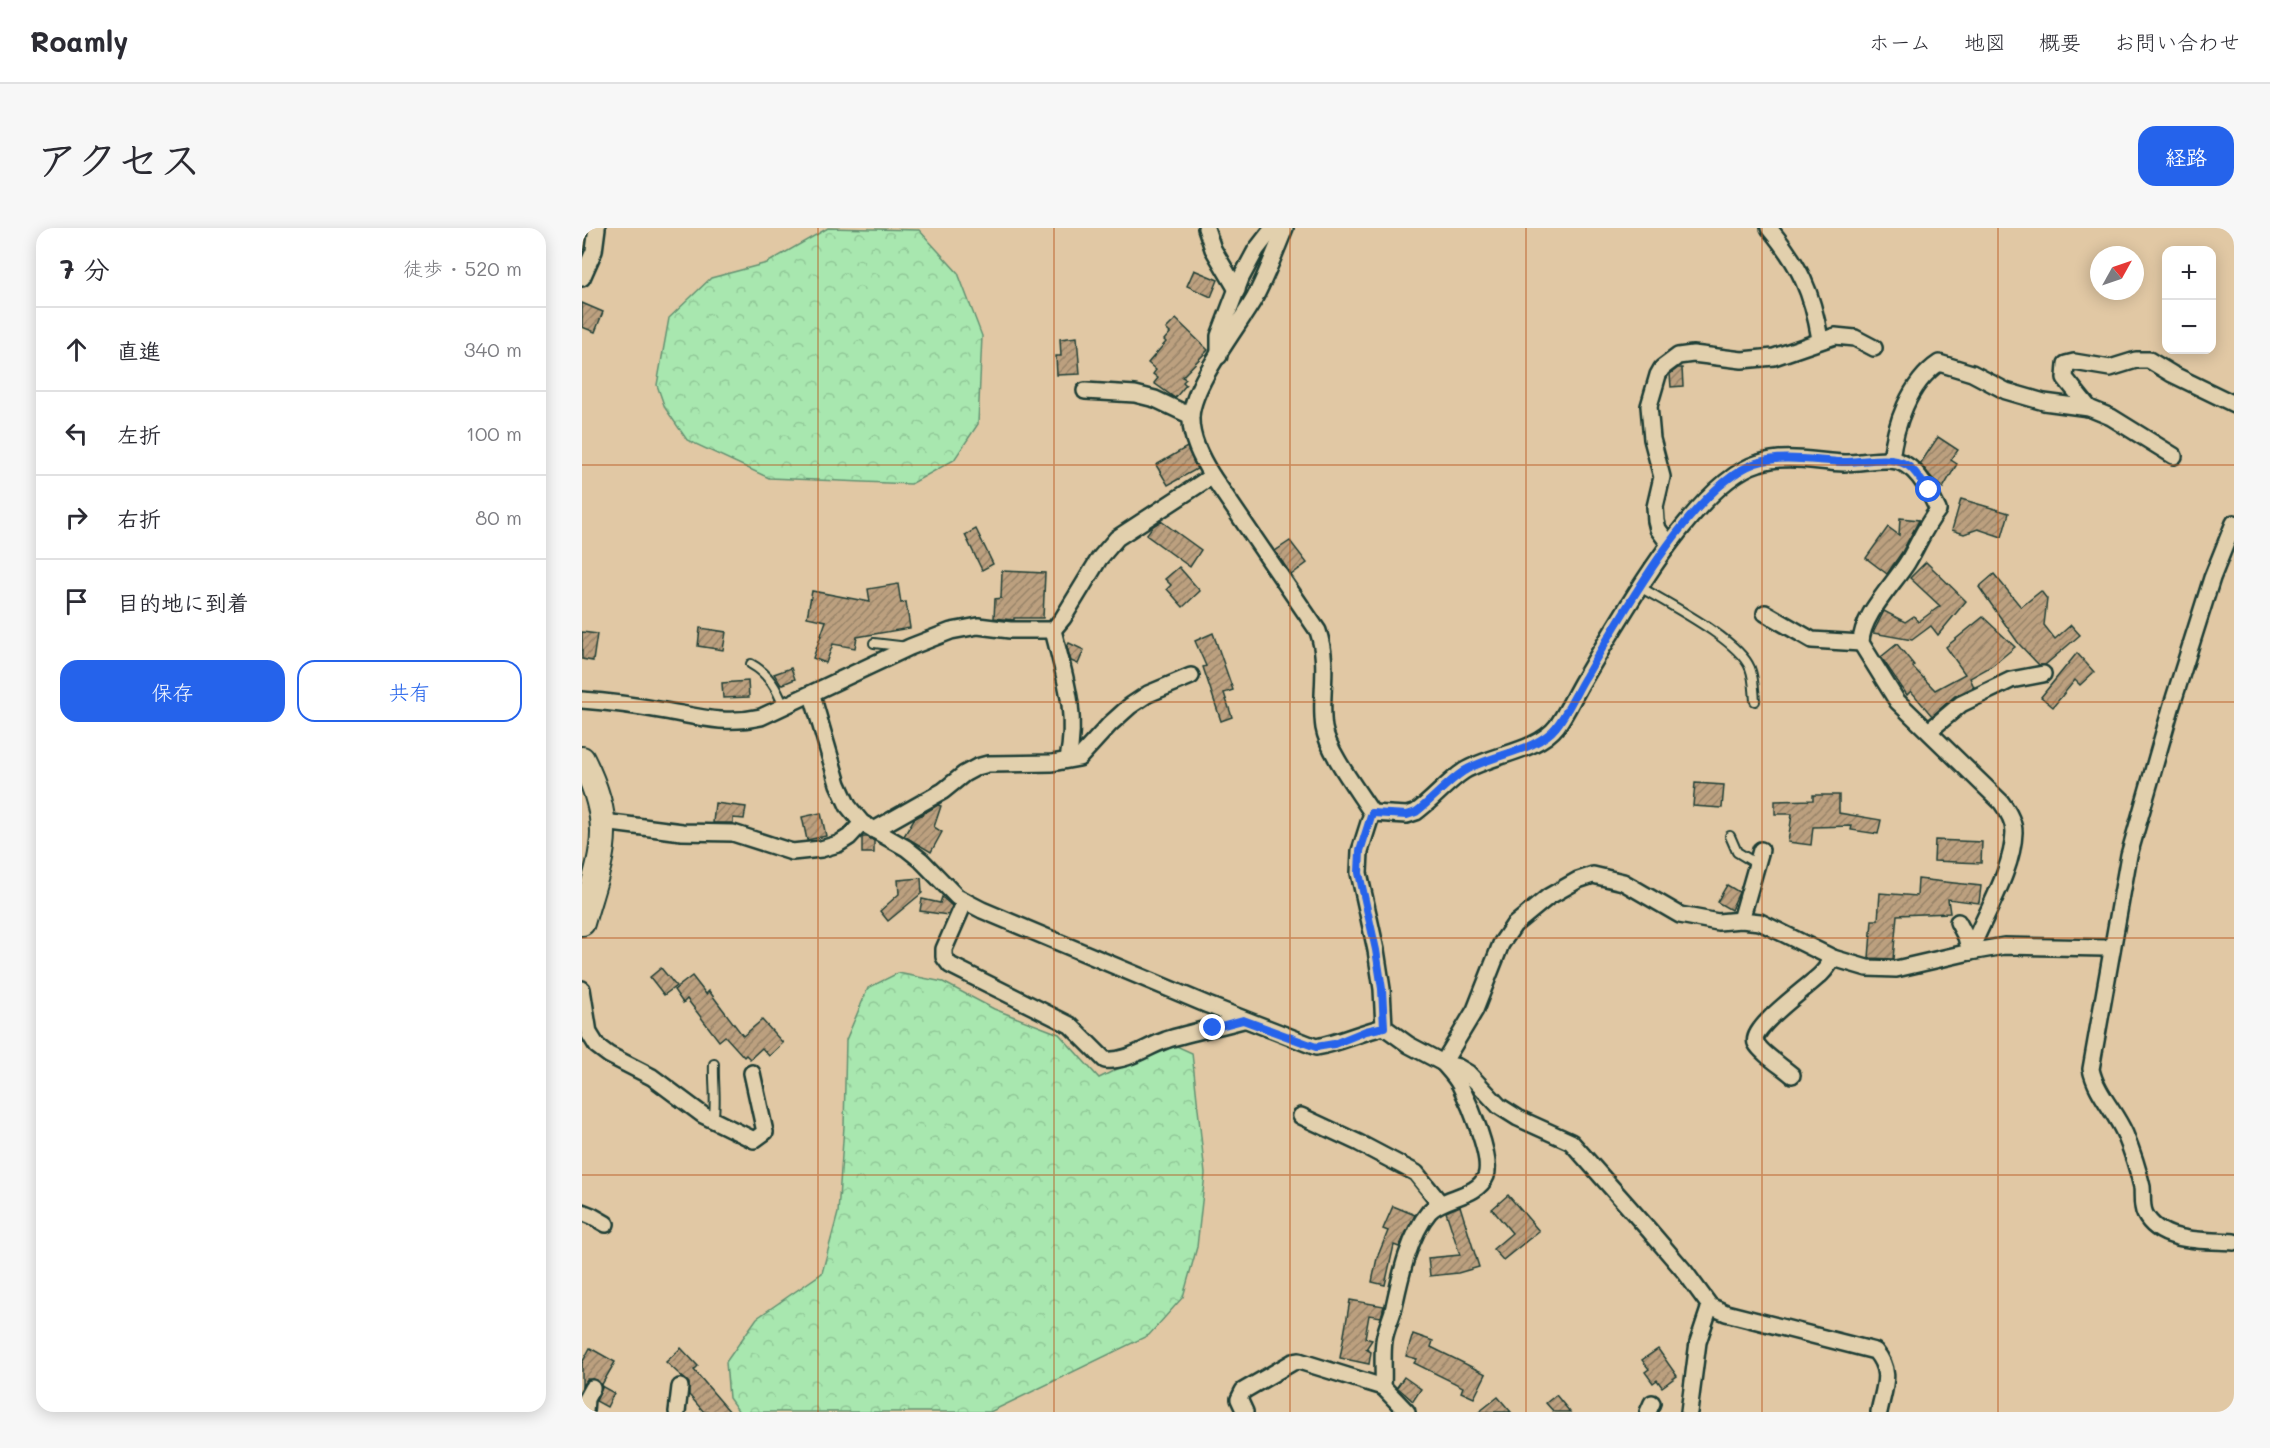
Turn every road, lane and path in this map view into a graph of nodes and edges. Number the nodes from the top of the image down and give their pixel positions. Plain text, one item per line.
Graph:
1 (597, 228) edge
2 (1206, 228) edge
3 (1274, 228) edge
4 (1285, 228) edge
5 (1769, 228) edge
6 (582, 278) edge
7 (1237, 290) junction
8 (1820, 339) junction
9 (1874, 348) dead end
10 (1219, 356) junction
11 (1085, 391) dead end
12 (2234, 404) edge
13 (2089, 408) junction
14 (1191, 416) junction
15 (2174, 456) dead end
16 (1891, 460) junction
17 (1212, 476) junction
18 (2234, 523) edge
19 (1669, 544) junction
20 (1640, 587) junction
21 (1765, 613) dead end
22 (1053, 630) junction
23 (874, 643) dead end
24 (1861, 643) junction
25 (910, 647) junction
26 (751, 664) dead end
27 (2043, 674) dead end
28 (1191, 676) dead end
29 (812, 695) junction
30 (582, 700) edge
31 (1755, 701) dead end
32 (784, 707) junction
33 (1929, 731) junction
34 (582, 759) edge
35 (1068, 759) junction
36 (1372, 813) junction
37 (604, 822) junction
38 (868, 827) junction
39 (1730, 836) dead end
40 (1759, 857) joint
41 (965, 901) junction
42 (1741, 920) junction
43 (1958, 922) dead end
44 (582, 923) edge
45 (2112, 950) junction
46 (1970, 952) junction
47 (1833, 958) junction
48 (582, 989) edge
49 (1243, 1020) junction
50 (1384, 1027) junction
51 (1443, 1063) junction
52 (714, 1064) dead end
53 (752, 1073) dead end
54 (1792, 1075) dead end
55 (1301, 1116) dead end
56 (713, 1121) junction
57 (1440, 1203) junction
58 (582, 1212) edge
59 (606, 1224) dead end
60 (2234, 1242) edge
61 (1710, 1306) junction
62 (680, 1387) dead end
63 (1383, 1387) junction
64 (592, 1388) dead end
65 (585, 1412) edge
66 (677, 1412) edge
67 (1245, 1412) edge
68 (1407, 1412) edge
69 (1689, 1412) edge
70 (1879, 1412) edge

1 - 6 street
2 - 7 street
3 - 7 street
4 - 10 street
5 - 8 street
7 - 10 street
8 - 9 street
8 - 19 street
10 - 14 street
11 - 14 street
12 - 13 street
13 - 15 street
13 - 16 street
14 - 17 street
16 - 19 street
16 - 24 street
17 - 22 street
17 - 36 street
18 - 45 street
19 - 20 street
20 - 31 lane
20 - 36 street
21 - 24 street
22 - 25 street
22 - 35 street
23 - 25 lane
24 - 33 street
25 - 29 street
26 - 32 lane
27 - 33 street
28 - 35 street
29 - 32 street
29 - 38 street
30 - 32 street
33 - 46 street
34 - 37 main road
35 - 38 street
36 - 50 street
37 - 38 street
37 - 44 main road
38 - 41 street
39 - 40 lane
40 - 42 street
41 - 49 street
41 - 49 street
42 - 47 street
42 - 51 street
43 - 46 street
45 - 46 street
45 - 60 street
46 - 47 street
47 - 54 street
48 - 56 street
49 - 50 street
50 - 51 street
51 - 57 street
51 - 61 street
52 - 56 lane
53 - 56 street
55 - 57 street
57 - 63 street
58 - 59 street
61 - 69 street
61 - 70 street
62 - 66 street
63 - 67 street
63 - 68 street
64 - 65 street

